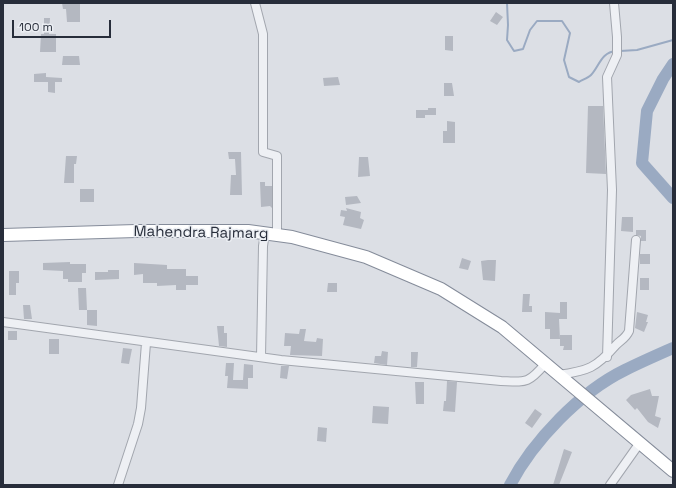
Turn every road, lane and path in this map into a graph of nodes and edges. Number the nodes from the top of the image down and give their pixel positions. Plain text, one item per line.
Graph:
1 (255, 3) edge
2 (614, 3) edge
3 (271, 234) junction
4 (3, 235) edge
5 (636, 240) dead end
6 (3, 322) edge
7 (146, 343) junction
8 (261, 357) junction
9 (607, 357) junction
10 (545, 364) junction
11 (558, 375) junction
12 (639, 444) junction
13 (673, 471) edge
14 (118, 485) edge
15 (610, 485) edge

1 - 3 street
2 - 9 street
3 - 4 highway, Mahendra Rajmarg
3 - 8 street
3 - 10 highway, Mahendra Rajmarg
5 - 9 street
6 - 7 street
7 - 8 street
7 - 14 street
8 - 10 street
9 - 11 street
10 - 11 highway, Mahendra Rajmarg
11 - 12 highway, Mahendra Rajmarg
12 - 13 highway, Mahendra Rajmarg
12 - 15 street

